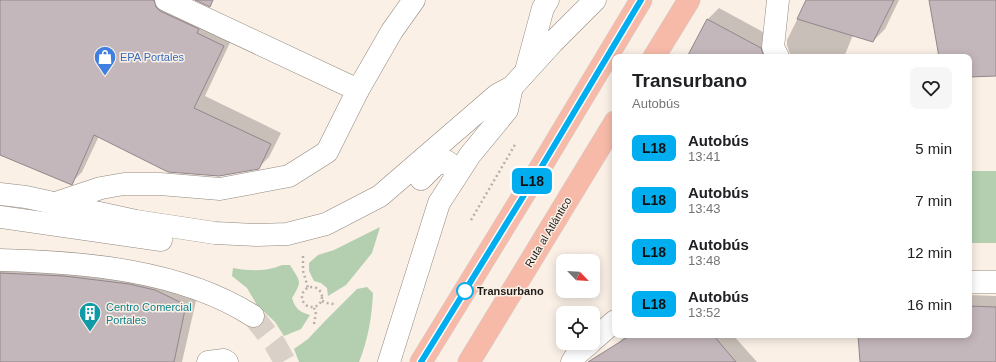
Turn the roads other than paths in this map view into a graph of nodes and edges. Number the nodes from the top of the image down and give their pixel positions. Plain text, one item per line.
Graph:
1 (166, 0) edge
2 (414, 0) edge
3 (548, 0) edge
4 (595, 0) edge
5 (641, 0) edge
6 (689, 0) edge
7 (778, 0) edge
8 (656, 54) edge
9 (776, 54) edge
10 (519, 79) junction
11 (358, 90) junction
12 (612, 127) edge
13 (455, 177) junction
14 (0, 194) edge
15 (56, 203) junction
16 (0, 217) edge
17 (0, 260) edge
18 (972, 282) edge
19 (996, 282) edge
20 (253, 316) tunnel mouth
21 (612, 324) edge
22 (600, 334) edge
23 (582, 350) edge
24 (208, 362) edge
25 (227, 362) edge
26 (389, 362) edge
27 (421, 362) edge
28 (469, 362) edge
29 (572, 362) edge

1 - 11 street
2 - 11 street
3 - 10 street
4 - 10 street
5 - 27 highway
6 - 8 highway
7 - 9 street
10 - 13 street
10 - 15 street
11 - 15 street
12 - 28 highway, Ruta al Atlántico
13 - 16 street
13 - 26 street
14 - 15 street
17 - 20 street
18 - 19 street
21 - 22 street
23 - 29 street
24 - 25 street

